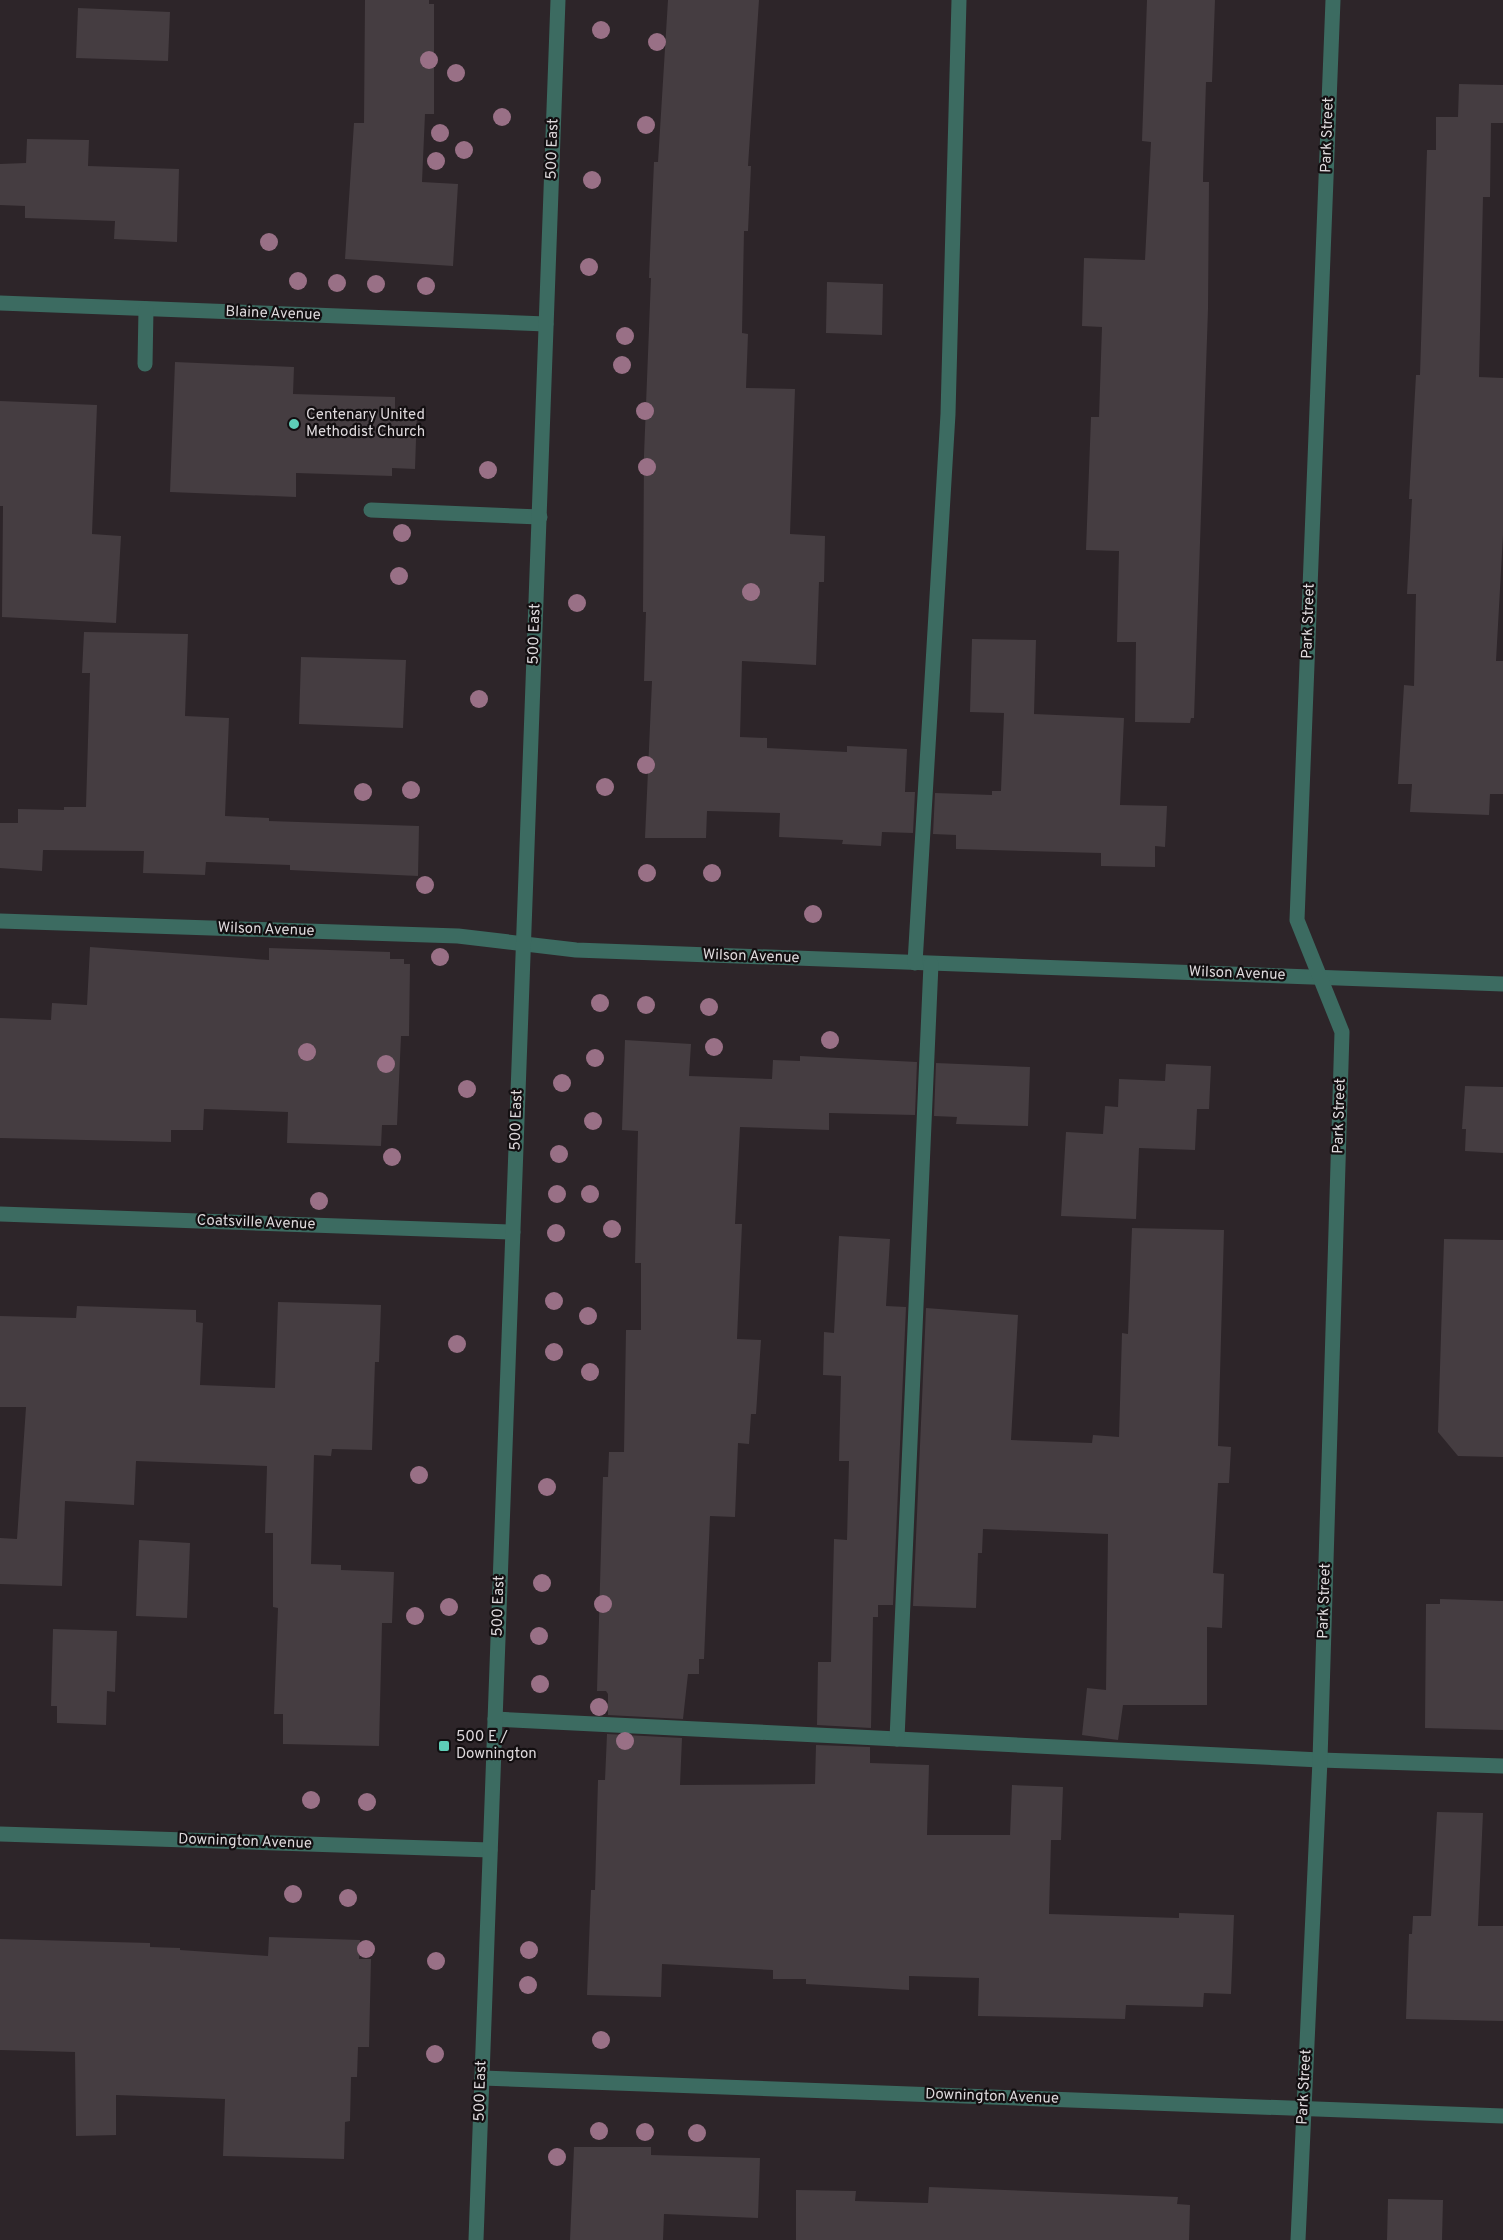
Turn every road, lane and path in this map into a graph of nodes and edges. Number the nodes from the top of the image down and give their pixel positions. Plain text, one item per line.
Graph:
1 (558, 0) edge
2 (960, 0) edge
3 (1333, 0) edge
4 (0, 303) edge
5 (146, 309) junction
6 (546, 324) junction
7 (145, 364) dead end
8 (371, 510) dead end
9 (540, 517) junction
10 (0, 921) edge
11 (524, 944) junction
12 (915, 963) junction
13 (931, 964) junction
14 (1319, 977) junction
15 (1503, 984) edge
16 (0, 1214) edge
17 (513, 1232) junction
18 (495, 1719) junction
19 (897, 1739) junction
20 (1320, 1760) junction
21 (1503, 1766) edge
22 (0, 1834) edge
23 (490, 1850) junction
24 (482, 2078) junction
25 (1304, 2108) junction
26 (1503, 2116) edge
27 (476, 2240) edge
28 (1298, 2240) edge

1 - 6 street, 500 East
2 - 12 street
3 - 14 street, Park Street
4 - 5 street, Blaine Avenue
5 - 6 street, Blaine Avenue
5 - 7 street
6 - 9 street, 500 East
8 - 9 street
9 - 11 street, 500 East
10 - 11 street, Wilson Avenue
11 - 12 street, Wilson Avenue
11 - 17 street, 500 East
12 - 13 street, Wilson Avenue
13 - 14 street, Wilson Avenue
13 - 19 street
14 - 15 street, Wilson Avenue
14 - 20 street, Park Street
16 - 17 street, Coatsville Avenue
17 - 18 street, 500 East
18 - 19 street
18 - 23 street, 500 East
19 - 20 street
20 - 21 street
20 - 25 street, Park Street
22 - 23 street, Downington Avenue
23 - 24 street, 500 East
24 - 25 street, Downington Avenue
24 - 27 street, 500 East
25 - 26 street, Downington Avenue
25 - 28 street, Park Street

